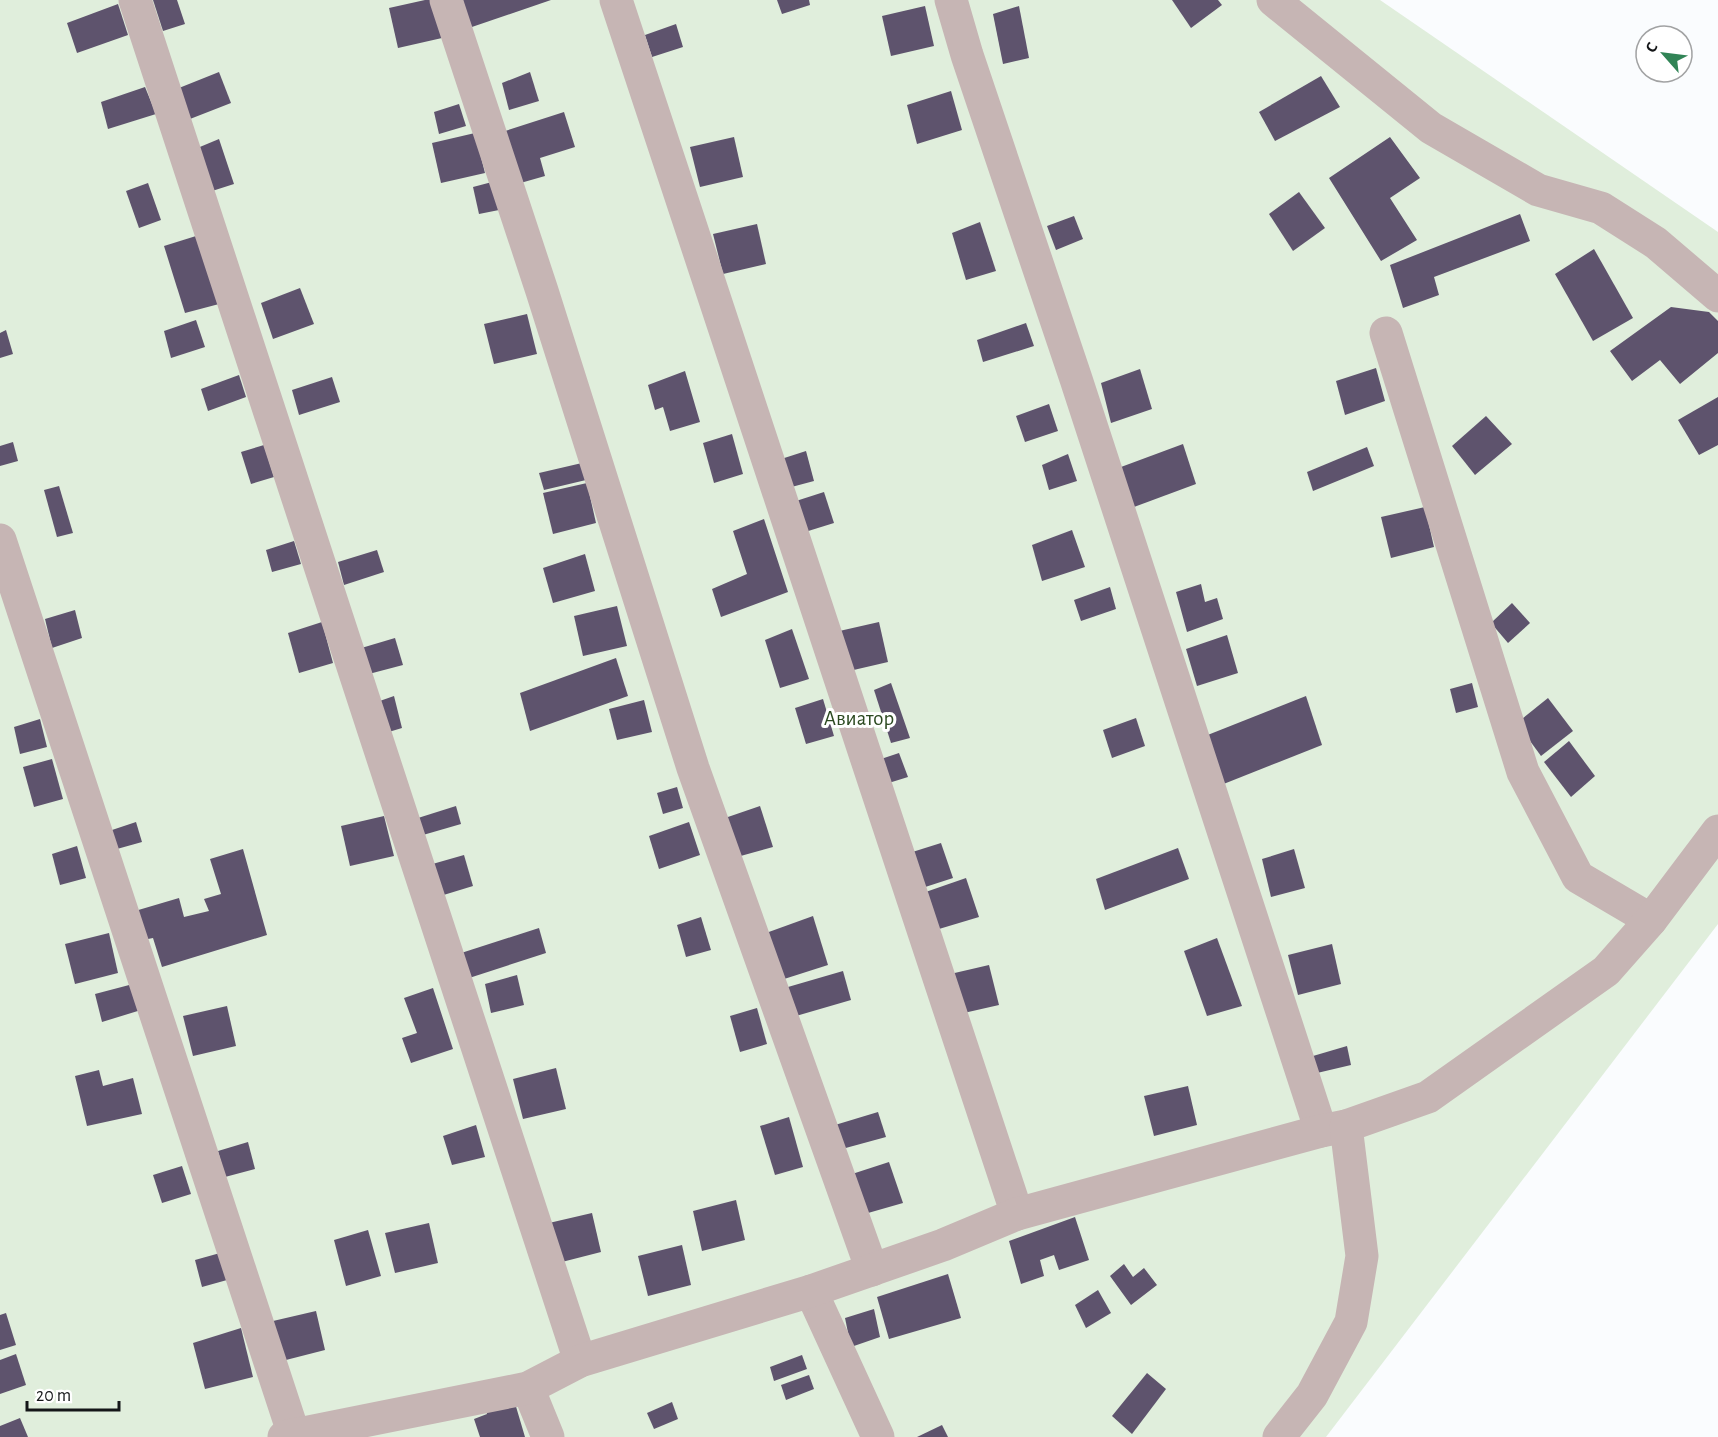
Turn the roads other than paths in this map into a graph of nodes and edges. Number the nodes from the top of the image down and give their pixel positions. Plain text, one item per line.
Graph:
1 (135, 0) edge
2 (446, 0) edge
3 (616, 0) edge
4 (951, 0) edge
5 (1273, 0) edge
6 (1718, 296) edge
7 (1386, 333) dead end
8 (0, 540) edge
9 (1718, 831) edge
10 (1651, 920) junction
11 (1334, 1129) junction
12 (1017, 1214) junction
13 (872, 1270) junction
14 (811, 1291) junction
15 (580, 1361) junction
16 (528, 1388) junction
17 (289, 1436) edge
18 (548, 1437) edge
19 (878, 1437) edge
20 (1279, 1437) edge

1 - 15 street
2 - 13 street
3 - 12 street
4 - 11 street
5 - 6 street
7 - 10 street
8 - 17 street
9 - 10 street
10 - 11 street
11 - 12 street
11 - 20 street
12 - 13 street
13 - 14 street
14 - 15 street
14 - 19 street
15 - 16 street
16 - 17 street
16 - 18 street

